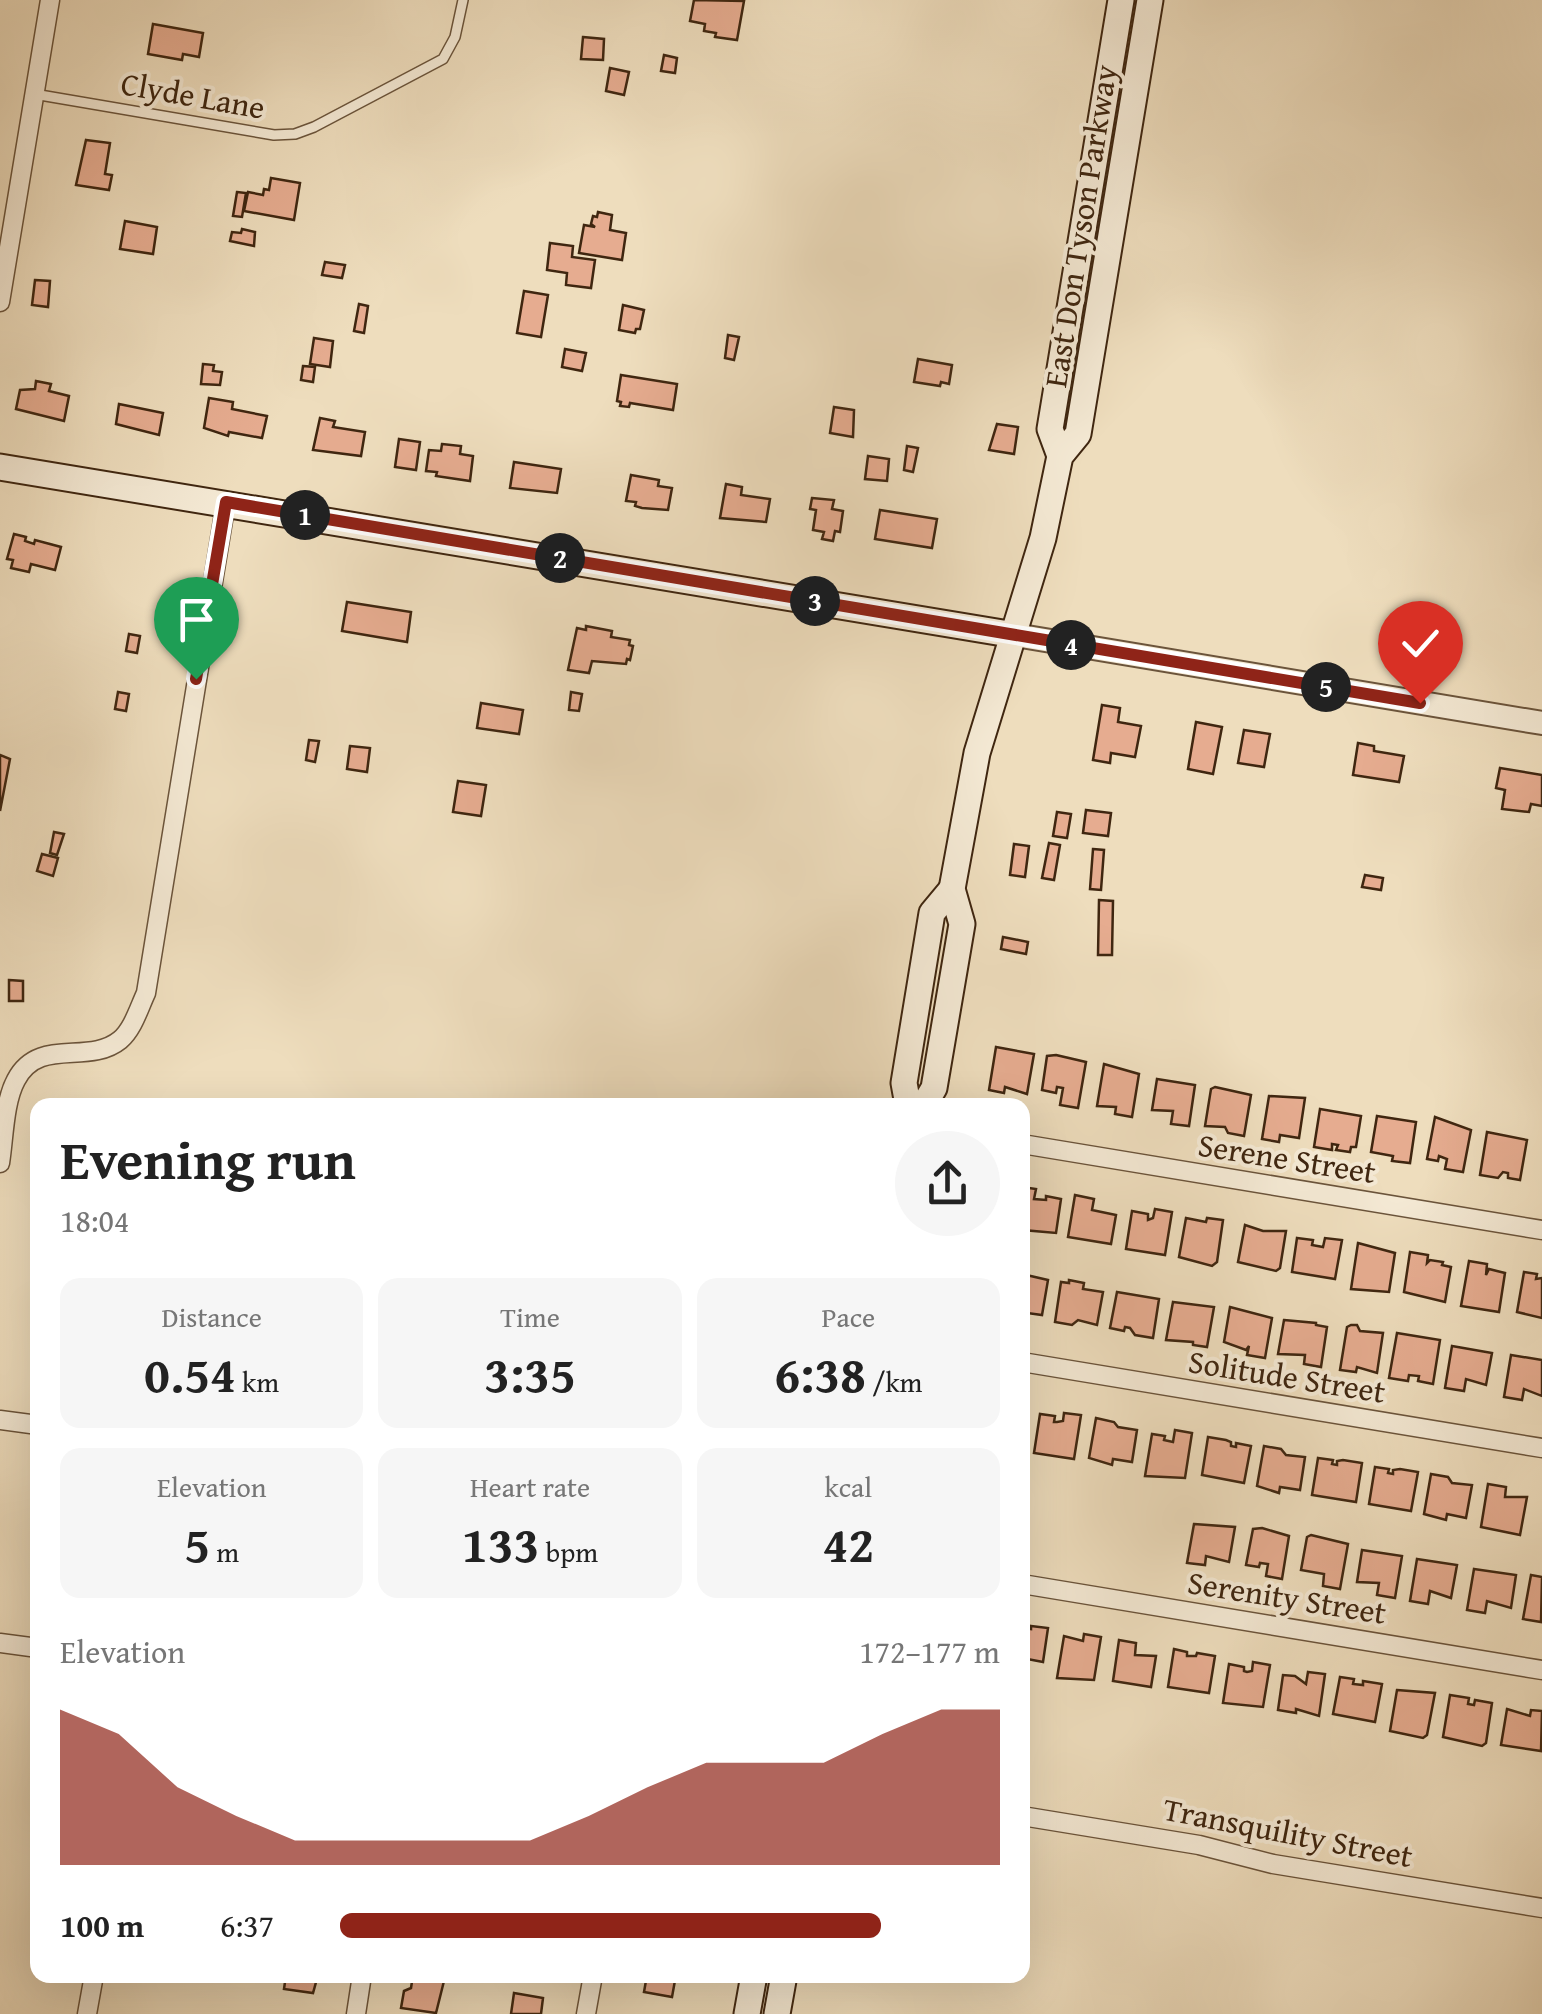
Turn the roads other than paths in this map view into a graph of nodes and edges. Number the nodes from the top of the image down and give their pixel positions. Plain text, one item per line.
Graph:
1 (50, 0) edge
2 (463, 0) edge
3 (1121, 0) edge
4 (1150, 0) edge
5 (34, 94) junction
6 (0, 302) edge
7 (1060, 456) junction
8 (0, 467) edge
9 (226, 502) junction
10 (1015, 635) junction
11 (1542, 723) edge
12 (952, 889) junction
13 (907, 1098) edge
14 (928, 1098) edge
15 (1030, 1145) edge
16 (0, 1163) edge
17 (1542, 1230) edge
18 (1030, 1363) edge
19 (0, 1420) edge
20 (30, 1425) edge
21 (1542, 1448) edge
22 (1030, 1585) edge
23 (0, 1642) edge
24 (30, 1647) edge
25 (1542, 1670) edge
26 (1030, 1817) edge
27 (1542, 1908) edge
28 (93, 1983) edge
29 (361, 1983) edge
30 (591, 1983) edge
31 (753, 1983) edge
32 (783, 1983) edge
33 (87, 2014) edge
34 (356, 2014) edge
35 (586, 2014) edge
36 (747, 2014) edge
37 (777, 2014) edge

1 - 5 street
2 - 5 lane, Clyde Lane
3 - 7 main road, East Don Tyson Parkway
4 - 7 main road, East Don Tyson Parkway
5 - 6 street
7 - 10 main road, East Don Tyson Parkway
8 - 9 main road
9 - 10 main road
9 - 16 street
10 - 11 street
10 - 12 main road, East Don Tyson Parkway
12 - 13 main road, East Don Tyson Parkway
12 - 14 main road, East Don Tyson Parkway
15 - 17 street, Serene Street
18 - 21 street, Solitude Street
19 - 20 street
22 - 25 street, Serenity Street
23 - 24 street
26 - 27 street, Transquility Street
28 - 33 street
29 - 34 street
30 - 35 street
31 - 36 main road
32 - 37 main road

